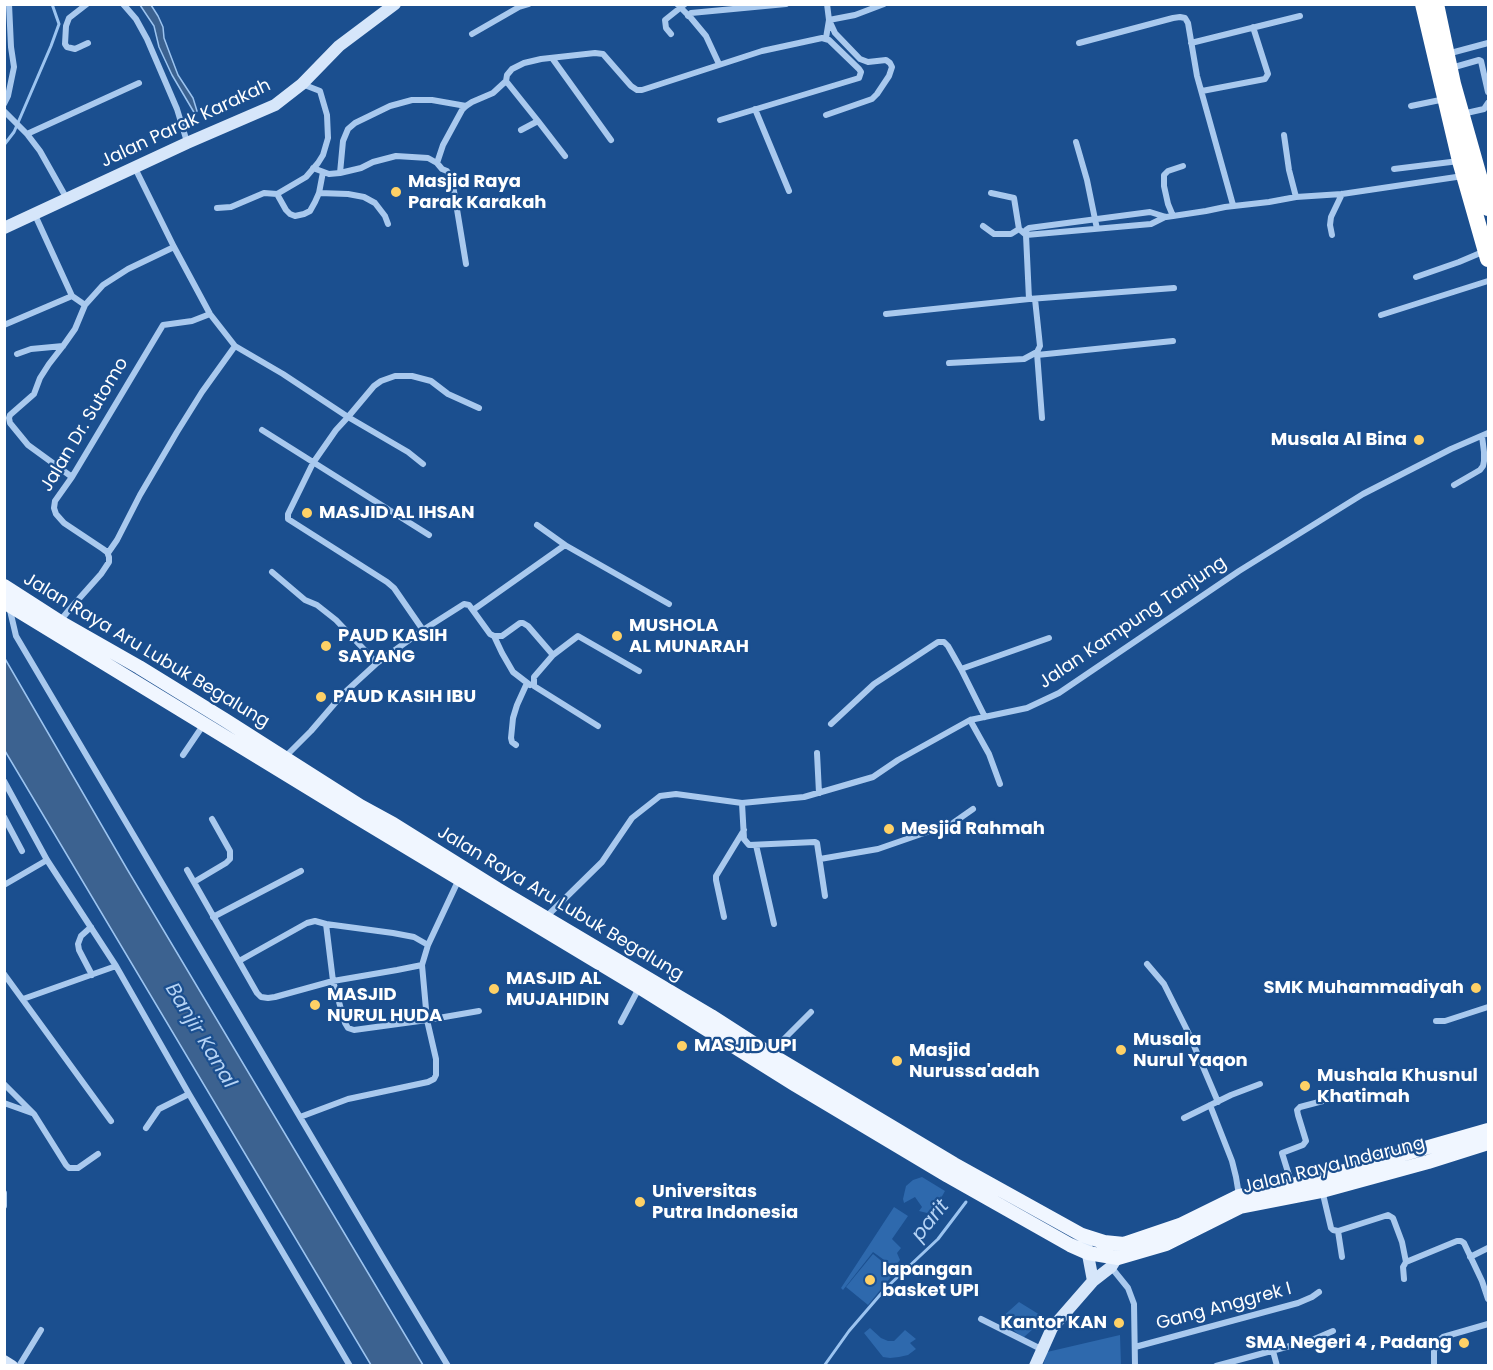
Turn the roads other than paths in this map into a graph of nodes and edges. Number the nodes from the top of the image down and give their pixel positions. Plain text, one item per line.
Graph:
1 (9, 4) edge
2 (87, 4) edge
3 (123, 4) edge
4 (529, 4) edge
5 (786, 4) edge
6 (827, 4) edge
7 (884, 4) edge
8 (1423, 4) edge
9 (1436, 4) edge
10 (393, 5) edge
11 (680, 6) edge
12 (688, 16) junction
13 (1300, 16) dead end
14 (829, 20) junction
15 (1254, 27) junction
16 (472, 34) dead end
17 (671, 34) dead end
18 (826, 38) junction
19 (1488, 42) edge
20 (88, 43) dead end
21 (1079, 43) dead end
22 (1191, 43) junction
23 (552, 58) junction
24 (1448, 61) junction
25 (719, 64) junction
26 (506, 81) junction
27 (139, 83) dead end
28 (302, 84) junction
29 (1202, 91) junction
30 (1488, 92) edge
31 (1445, 99) junction
32 (1488, 103) edge
33 (4, 104) edge
34 (466, 106) junction
35 (1411, 106) dead end
36 (755, 109) junction
37 (4, 111) edge
38 (1462, 114) junction
39 (826, 115) dead end
40 (720, 120) dead end
41 (538, 121) junction
42 (521, 130) dead end
43 (27, 134) junction
44 (1284, 135) dead end
45 (611, 140) dead end
46 (1076, 142) dead end
47 (187, 143) junction
48 (565, 156) dead end
49 (436, 163) junction
50 (1183, 166) dead end
51 (135, 168) junction
52 (314, 168) junction
53 (1394, 169) dead end
54 (1473, 171) edge
55 (323, 172) junction
56 (340, 173) junction
57 (789, 191) dead end
58 (319, 193) junction
59 (991, 193) dead end
60 (277, 194) junction
61 (1342, 194) junction
62 (1296, 197) junction
63 (67, 200) junction
64 (1233, 206) junction
65 (218, 208) dead end
66 (1488, 208) edge
67 (35, 215) junction
68 (1170, 217) junction
69 (1094, 219) junction
70 (388, 224) dead end
71 (983, 226) dead end
72 (4, 228) edge
73 (1018, 229) junction
74 (1097, 229) junction
75 (1026, 235) junction
76 (1332, 235) dead end
77 (174, 247) junction
78 (1487, 255) edge
79 (466, 264) dead end
80 (1416, 277) dead end
81 (1488, 281) edge
82 (1174, 288) dead end
83 (72, 296) junction
84 (1032, 299) junction
85 (86, 305) junction
86 (210, 314) junction
87 (886, 314) dead end
88 (1381, 315) dead end
89 (4, 325) edge
90 (1173, 341) dead end
91 (63, 346) junction
92 (235, 346) junction
93 (1037, 353) junction
94 (17, 354) dead end
95 (949, 363) dead end
96 (479, 408) dead end
97 (348, 417) junction
98 (1042, 418) dead end
99 (262, 430) dead end
100 (1485, 435) edge
101 (314, 463) junction
102 (423, 464) dead end
103 (72, 477) junction
104 (1454, 485) dead end
105 (537, 525) dead end
106 (429, 535) dead end
107 (565, 545) junction
108 (108, 553) junction
109 (272, 572) dead end
110 (4, 586) edge
111 (7, 603) edge
112 (669, 604) dead end
113 (473, 610) junction
114 (60, 622) junction
115 (423, 630) junction
116 (494, 636) junction
117 (1049, 638) dead end
118 (553, 655) junction
119 (377, 663) junction
120 (962, 669) junction
121 (639, 671) dead end
122 (527, 683) junction
123 (534, 686) junction
124 (985, 717) junction
125 (970, 720) junction
126 (204, 723) junction
127 (831, 724) dead end
128 (222, 726) junction
129 (598, 726) dead end
130 (516, 745) dead end
131 (817, 753) dead end
132 (183, 755) dead end
133 (285, 758) junction
134 (4, 781) edge
135 (1000, 784) dead end
136 (819, 793) junction
137 (742, 803) junction
138 (973, 809) dead end
139 (356, 810) junction
140 (4, 817) edge
141 (212, 819) dead end
142 (744, 830) junction
143 (756, 845) junction
144 (22, 851) dead end
145 (820, 859) junction
146 (47, 860) junction
147 (187, 870) dead end
148 (301, 871) dead end
149 (459, 879) junction
150 (194, 882) junction
151 (4, 885) edge
152 (825, 896) dead end
153 (213, 917) junction
154 (546, 917) junction
155 (724, 917) dead end
156 (326, 924) junction
157 (774, 924) dead end
158 (91, 927) junction
159 (428, 945) junction
160 (239, 961) junction
161 (423, 964) junction
162 (1147, 964) dead end
163 (116, 966) junction
164 (4, 974) edge
165 (92, 975) junction
166 (333, 981) junction
167 (639, 987) junction
168 (23, 999) junction
169 (1488, 1007) edge
170 (479, 1011) dead end
171 (812, 1012) dead end
172 (711, 1016) junction
173 (427, 1020) junction
174 (1436, 1021) dead end
175 (621, 1022) dead end
176 (704, 1028) junction
177 (770, 1054) junction
178 (4, 1083) edge
179 (1260, 1084) dead end
180 (189, 1094) junction
181 (1338, 1097) dead end
182 (1218, 1101) junction
183 (4, 1103) edge
184 (1210, 1105) junction
185 (34, 1114) junction
186 (300, 1117) junction
187 (1184, 1118) dead end
188 (111, 1121) dead end
189 (146, 1128) dead end
190 (1488, 1130) edge
191 (1488, 1143) edge
192 (98, 1154) dead end
193 (1420, 1157) junction
194 (951, 1170) junction
195 (1292, 1185) junction
196 (1321, 1185) junction
197 (4, 1193) edge
198 (1239, 1196) junction
199 (4, 1206) edge
200 (1338, 1231) junction
201 (1082, 1235) junction
202 (1104, 1242) joint
203 (1124, 1244) junction
204 (1488, 1248) edge
205 (1088, 1253) junction
206 (1342, 1257) dead end
207 (1470, 1257) junction
208 (1115, 1262) junction
209 (1406, 1262) junction
210 (1404, 1279) dead end
211 (1093, 1281) junction
212 (1319, 1292) dead end
213 (1488, 1299) edge
214 (981, 1319) dead end
215 (1488, 1324) edge
216 (41, 1329) dead end
217 (1333, 1331) dead end
218 (1312, 1340) junction
219 (1135, 1347) junction
220 (1041, 1349) junction
221 (1317, 1350) dead end
222 (1272, 1351) junction
223 (4, 1361) edge
224 (12, 1365) edge
225 (19, 1365) edge
226 (350, 1365) edge
227 (448, 1365) edge
228 (1035, 1365) edge
229 (1135, 1365) edge
230 (1216, 1365) edge
231 (1277, 1365) edge
232 (1434, 1365) edge

1 - 33 street
2 - 20 street
3 - 47 street
4 - 16 street
5 - 12 street
6 - 14 street
7 - 14 street
8 - 31 highway
9 - 24 highway
10 - 28 street, Jalan Parak Karakah
11 - 12 street
11 - 17 street
12 - 25 street
13 - 15 street
14 - 18 street
14 - 39 street
15 - 22 street
15 - 29 street
18 - 25 street
18 - 36 street
19 - 24 street
21 - 22 street
22 - 29 street
23 - 25 street
23 - 26 street
23 - 45 street
24 - 30 street
24 - 38 highway
26 - 34 street
26 - 41 street
27 - 43 street
28 - 47 street, Jalan Parak Karakah
28 - 52 street
29 - 64 street
31 - 35 street
31 - 54 highway
32 - 38 street
34 - 49 street
34 - 56 street
36 - 40 street
36 - 57 street
37 - 43 street
38 - 54 highway
41 - 42 street
41 - 48 street
43 - 63 street
44 - 62 street
46 - 69 street
47 - 51 street, Jalan Parak Karakah
49 - 56 street
49 - 79 street
50 - 68 street
51 - 63 street, Jalan Parak Karakah
51 - 77 street
52 - 55 street
52 - 60 street
53 - 54 street
54 - 61 street
54 - 66 highway
54 - 78 highway
55 - 56 street
55 - 58 street
58 - 60 street
58 - 70 street
59 - 73 street
60 - 65 street
61 - 62 street
61 - 76 street
62 - 64 street
63 - 67 street, Jalan Parak Karakah
64 - 68 street
67 - 72 street, Jalan Parak Karakah
67 - 83 street
68 - 69 street
68 - 74 street
69 - 74 street
69 - 75 street
71 - 73 street
73 - 75 street
74 - 75 street
75 - 84 street
77 - 85 street
77 - 86 street
78 - 80 street
81 - 88 street
82 - 84 street
83 - 85 street
83 - 89 street
84 - 87 street
84 - 93 street
85 - 91 street
86 - 92 street
86 - 103 street, Jalan Dr. Sutomo
90 - 93 street
91 - 94 street
91 - 103 street
92 - 97 street
92 - 108 street
93 - 95 street
93 - 98 street
96 - 97 street
97 - 101 street
97 - 102 street
99 - 101 street
100 - 104 street
100 - 124 street, Jalan Kampung Tanjung
101 - 106 street
101 - 115 street
103 - 108 street, Jalan Dr. Sutomo
105 - 107 street
107 - 112 street
107 - 113 street
108 - 114 street
109 - 119 street
110 - 114 main road, Jalan Raya Aru Lubuk Begalung
111 - 126 main road, Jalan Raya Aru Lubuk Begalung
111 - 186 street
113 - 115 street
113 - 116 street
114 - 128 main road, Jalan Raya Aru Lubuk Begalung
115 - 119 street
116 - 118 street
116 - 122 street
117 - 120 street
118 - 121 street
118 - 123 street
119 - 133 street
120 - 124 street
120 - 127 street
122 - 123 street
122 - 130 street
123 - 129 street
124 - 125 street, Jalan Kampung Tanjung
125 - 135 street
125 - 136 street, Jalan Kampung Tanjung
126 - 128 main road, Jalan Raya Aru Lubuk Begalung
126 - 132 street
128 - 133 main road, Jalan Raya Aru Lubuk Begalung
128 - 139 main road, Jalan Raya Aru Lubuk Begalung
131 - 136 street
133 - 139 main road, Jalan Raya Aru Lubuk Begalung
134 - 146 street
136 - 137 street, Jalan Kampung Tanjung
137 - 142 street
137 - 154 street, Jalan Kampung Tanjung
138 - 145 street
139 - 149 main road, Jalan Raya Aru Lubuk Begalung
139 - 154 main road, Jalan Raya Aru Lubuk Begalung
140 - 144 street
141 - 150 street
142 - 143 street
142 - 155 street
143 - 145 street
143 - 157 street
145 - 152 street
146 - 151 street
146 - 158 street
147 - 150 street
148 - 153 street
149 - 159 street
149 - 167 main road, Jalan Raya Aru Lubuk Begalung
150 - 153 street
153 - 160 street
154 - 172 main road, Jalan Raya Aru Lubuk Begalung
156 - 159 street
156 - 160 street
156 - 166 street
158 - 163 street
158 - 165 street
159 - 161 street
160 - 166 street
161 - 166 street
161 - 173 street
162 - 182 street
163 - 165 street
163 - 180 street
164 - 168 street
165 - 168 street
166 - 173 street
167 - 175 street
167 - 176 main road, Jalan Raya Aru Lubuk Begalung
168 - 188 street
169 - 174 street
170 - 173 street
171 - 177 street
172 - 176 main road
172 - 177 main road, Jalan Raya Aru Lubuk Begalung
173 - 186 street
176 - 194 main road, Jalan Raya Aru Lubuk Begalung
177 - 194 main road, Jalan Raya Aru Lubuk Begalung
178 - 185 street
179 - 182 street
180 - 189 street
180 - 226 street
181 - 195 street
182 - 184 street
183 - 185 street
184 - 187 street
184 - 198 street
185 - 192 street
186 - 227 street
190 - 193 main road, Jalan Raya Indarung
191 - 193 main road, Jalan Raya Indarung
193 - 196 main road, Jalan Raya Indarung
194 - 201 main road, Jalan Raya Aru Lubuk Begalung
194 - 205 main road, Jalan Raya Aru Lubuk Begalung
195 - 196 main road, Jalan Raya Indarung
195 - 198 main road, Jalan Raya Indarung
196 - 200 street
196 - 208 main road, Jalan Raya Indarung
197 - 199 street
198 - 203 main road, Jalan Raya Indarung
200 - 206 street
200 - 209 street
201 - 202 main road, Jalan Raya Aru Lubuk Begalung
201 - 205 street
202 - 203 main road, Jalan Raya Indarung
203 - 208 street
204 - 207 street
205 - 208 main road, Jalan Raya Indarung
205 - 211 street
207 - 209 street
207 - 213 street
208 - 211 street
208 - 219 street
209 - 210 street
211 - 220 street
212 - 219 street, Gang Anggrek I
214 - 220 street
215 - 232 street
216 - 225 street
217 - 218 street
218 - 221 street
218 - 222 street
219 - 229 street
220 - 228 street
222 - 230 street
222 - 231 street
223 - 224 street

